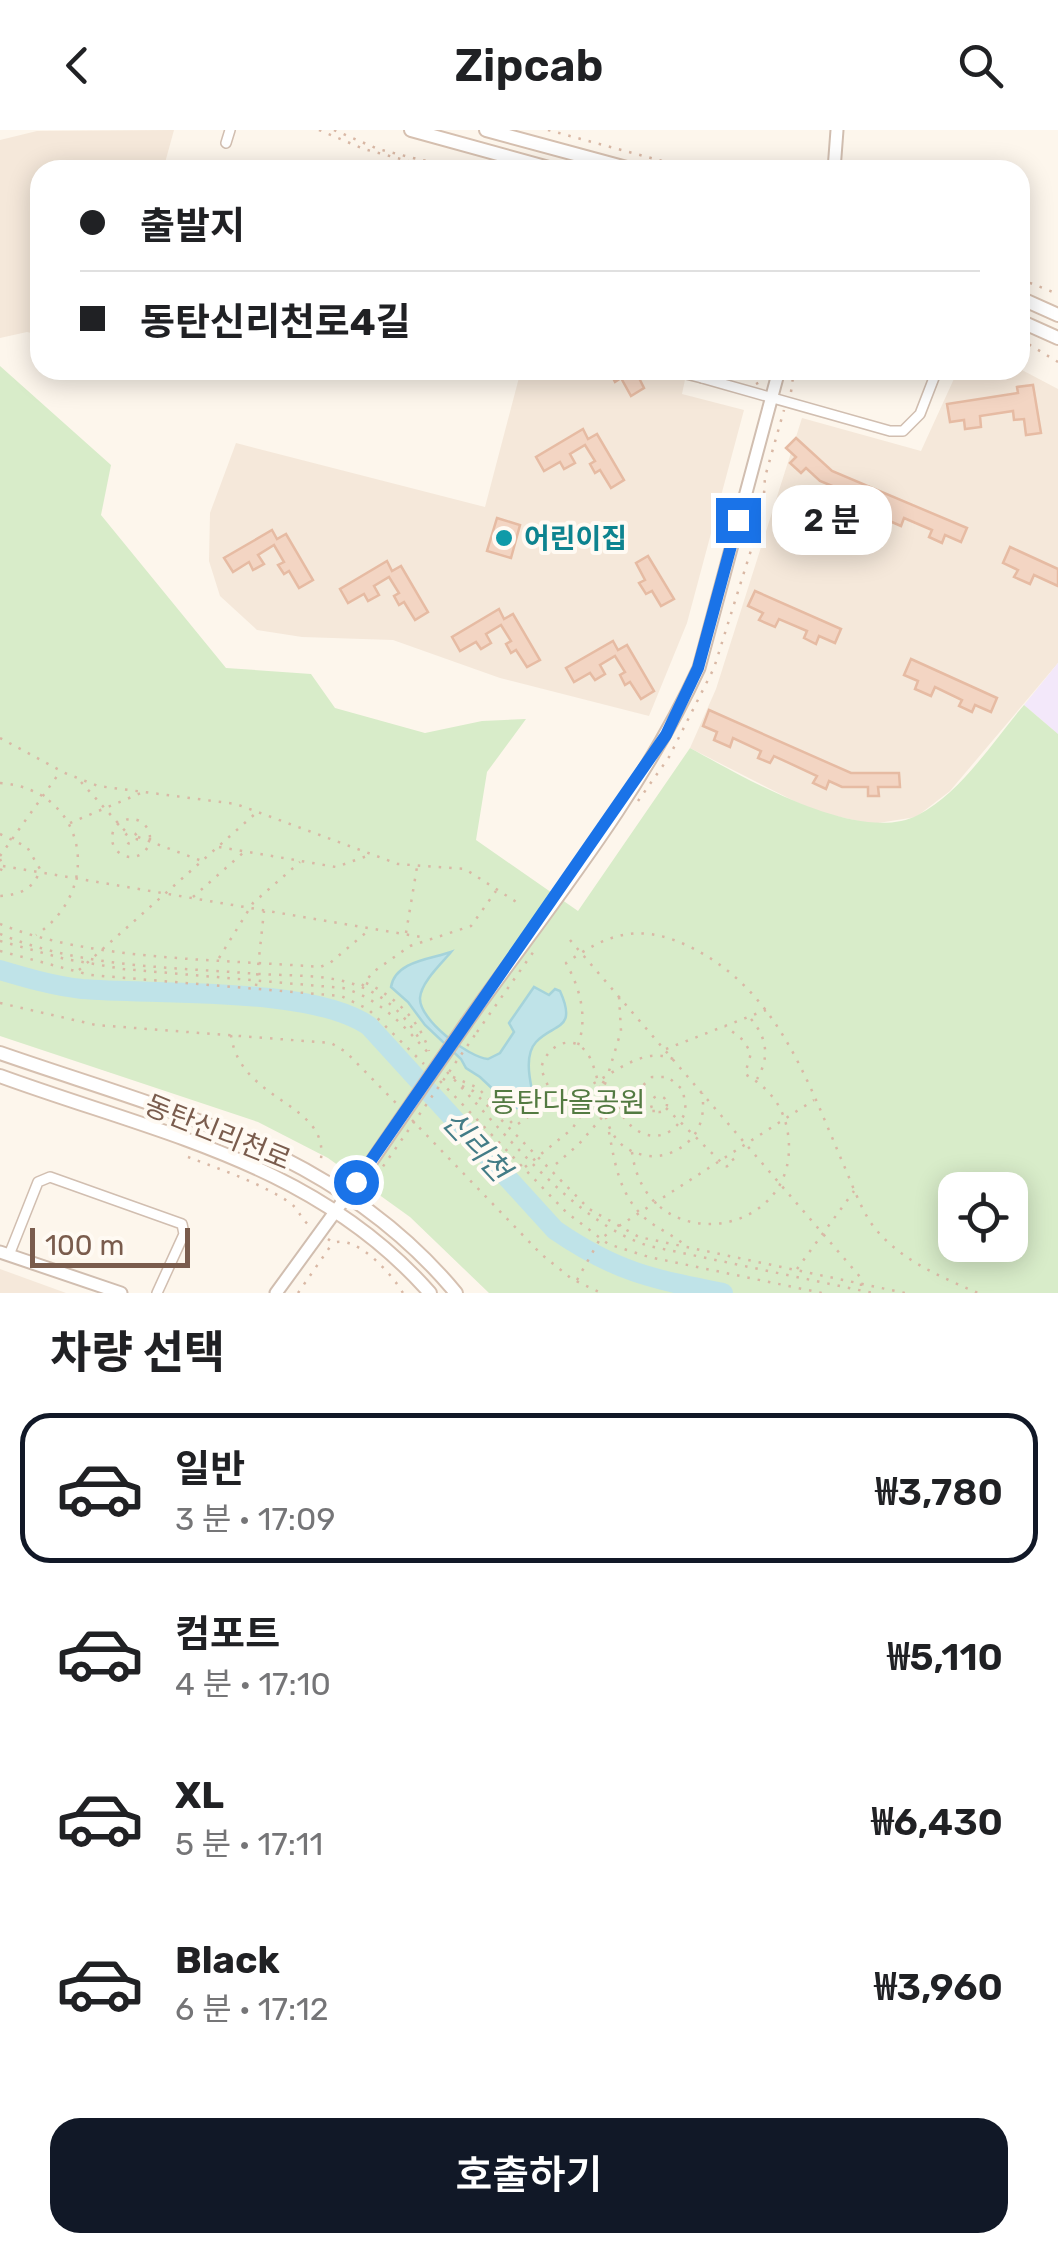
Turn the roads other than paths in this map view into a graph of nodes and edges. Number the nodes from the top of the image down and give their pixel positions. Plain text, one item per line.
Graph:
1 (230, 130) edge
2 (411, 130) edge
3 (486, 130) edge
4 (837, 130) edge
5 (226, 144) dead end
6 (520, 160) edge
7 (597, 160) edge
8 (835, 160) edge
9 (1030, 303) edge
10 (1058, 316) edge
11 (1030, 325) edge
12 (1058, 338) edge
13 (720, 380) edge
14 (776, 380) edge
15 (934, 380) edge
16 (771, 398) junction
17 (0, 1052) edge
18 (0, 1076) edge
19 (347, 1193) junction
20 (335, 1210) junction
21 (5, 1254) edge
22 (120, 1293) edge
23 (157, 1293) edge
24 (276, 1293) edge
25 (430, 1293) edge
26 (456, 1293) edge

1 - 5 street
2 - 6 main road
3 - 7 main road
4 - 8 street
9 - 10 main road
11 - 12 main road
13 - 16 street
14 - 16 street
15 - 16 street
16 - 19 street, bridge
17 - 19 main road, 동탄신리천로
18 - 20 main road, 동탄신리천로
19 - 20 street
19 - 26 main road, 동탄신리천로
20 - 24 street
20 - 25 main road, 동탄신리천로
21 - 22 street
21 - 23 street

